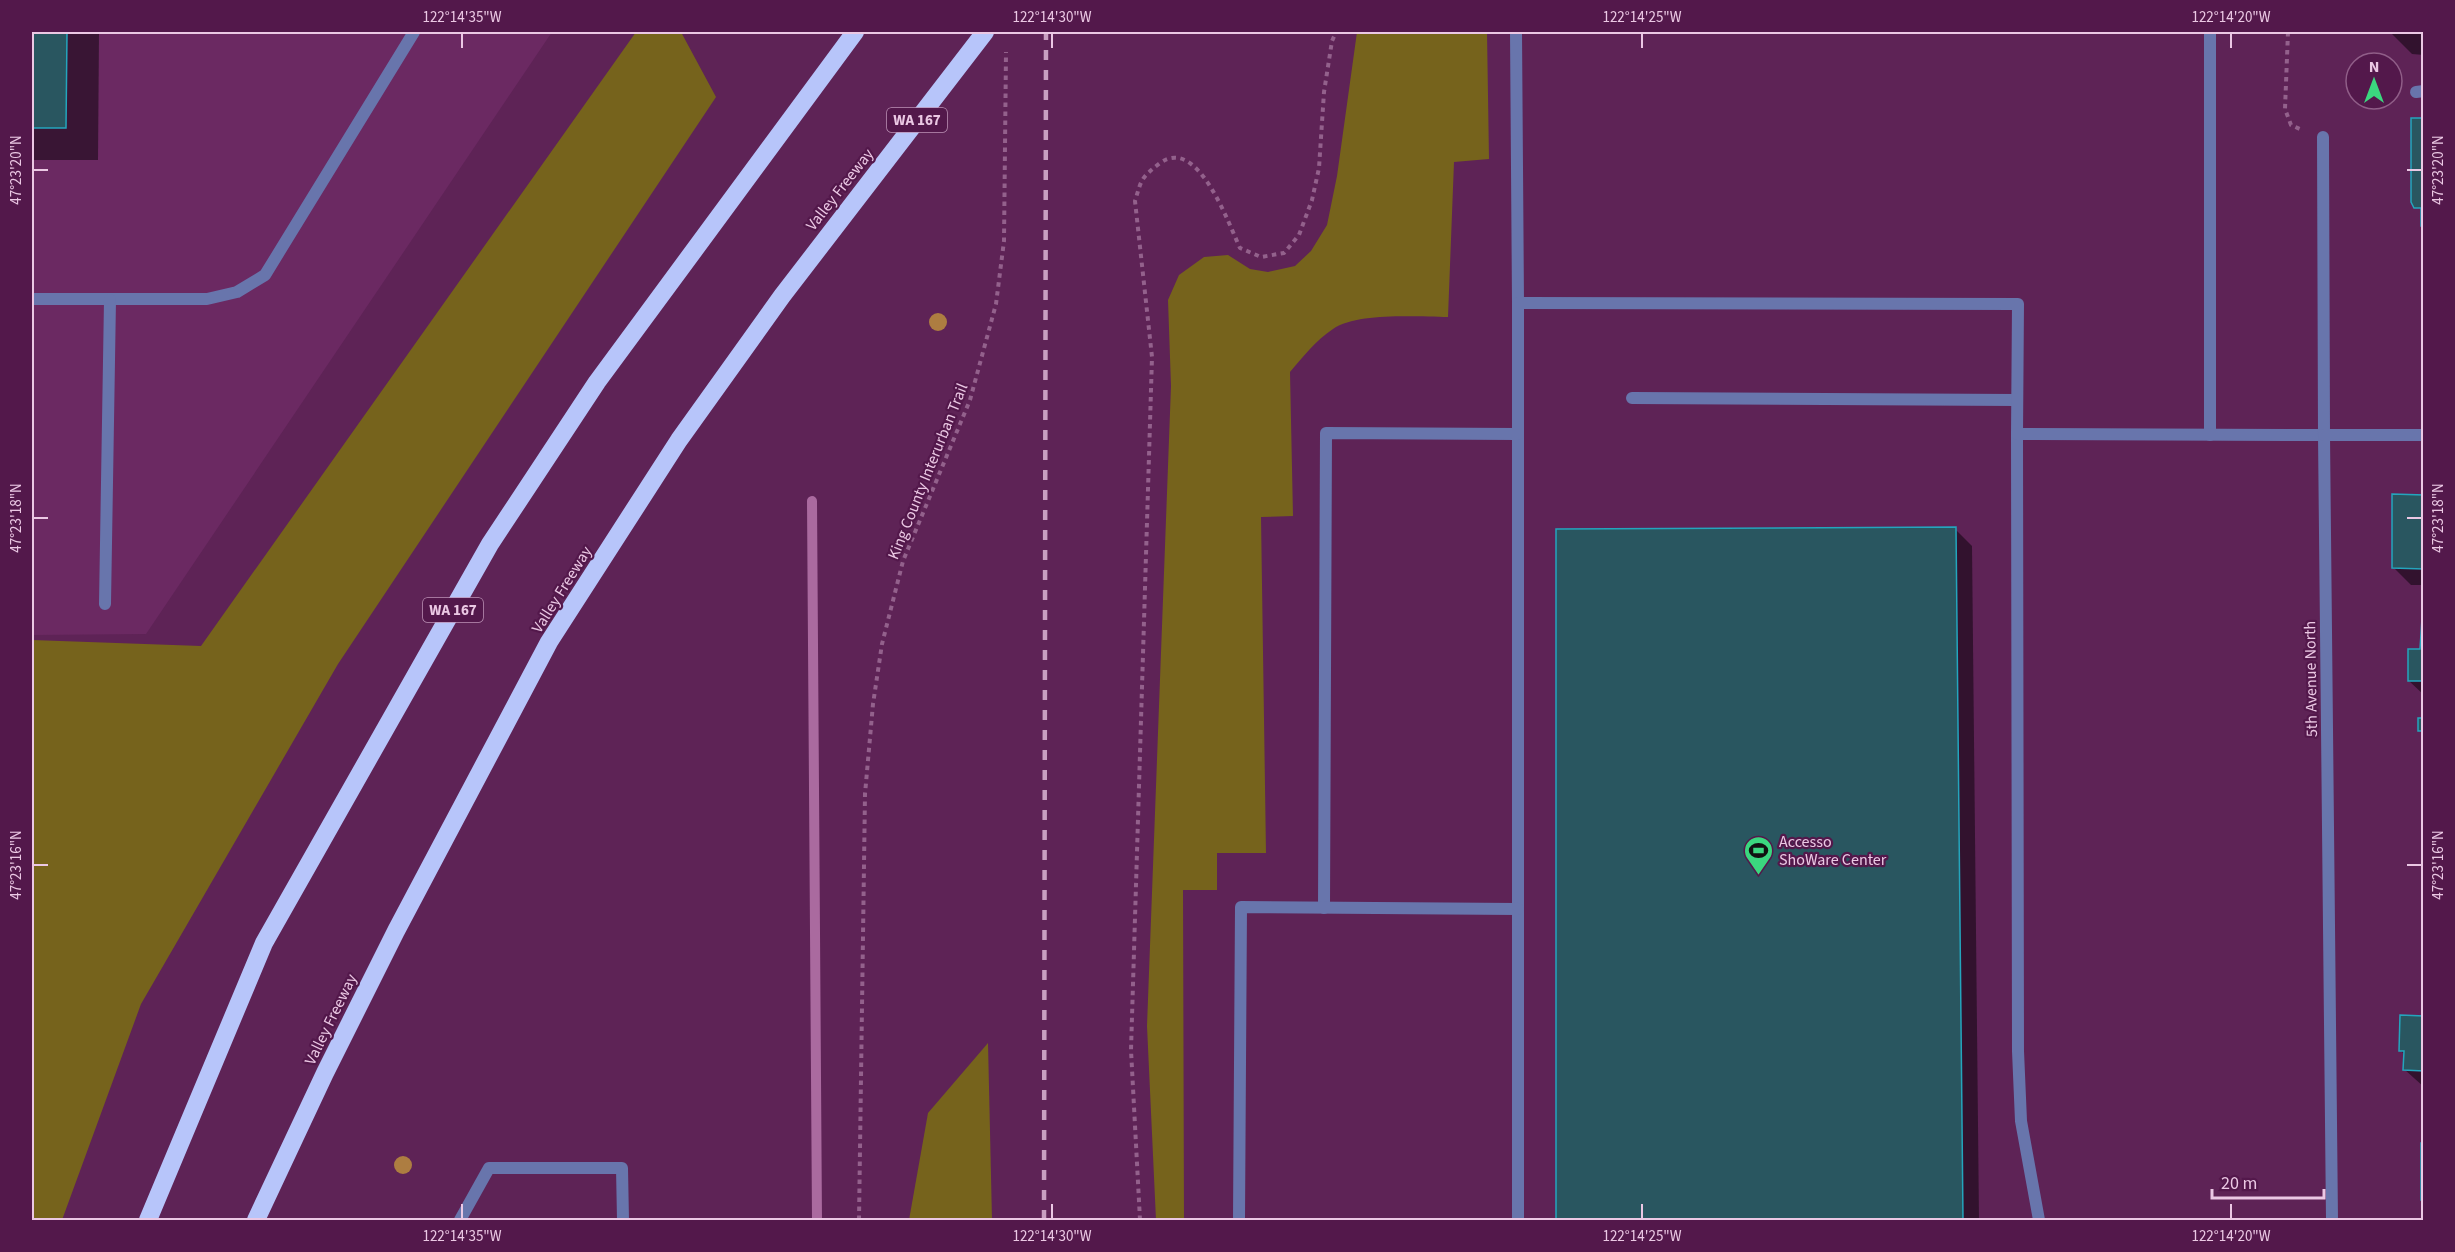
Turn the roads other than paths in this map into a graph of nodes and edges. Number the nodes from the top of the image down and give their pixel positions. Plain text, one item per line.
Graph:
1 (414, 32) edge
2 (855, 32) edge
3 (985, 32) edge
4 (1516, 32) edge
5 (2210, 32) edge
6 (2323, 137) road end
7 (32, 299) edge
8 (110, 300) junction
9 (1518, 303) junction
10 (1632, 398) dead end
11 (2017, 400) junction
12 (1518, 434) junction
13 (2017, 434) junction
14 (2210, 435) junction
15 (2324, 435) junction
16 (2424, 435) edge
17 (105, 604) dead end
18 (1324, 908) junction
19 (1518, 909) junction
20 (148, 1221) edge
21 (256, 1221) edge
22 (460, 1221) edge
23 (623, 1221) edge
24 (1239, 1221) edge
25 (1518, 1221) edge
26 (2039, 1221) edge
27 (2332, 1221) edge

1 - 8 street
2 - 20 highway, WA 167
3 - 21 highway, Valley Freeway / WA 167
4 - 9 street
5 - 14 street
6 - 15 street, 5th Avenue North
7 - 8 street
8 - 17 street
9 - 11 street
9 - 12 street
10 - 11 street
11 - 13 street
12 - 18 street
12 - 19 street
13 - 14 street
13 - 26 street
14 - 15 street
15 - 16 street
15 - 27 street, 5th Avenue North
18 - 19 street
18 - 24 street
19 - 25 street
22 - 23 street

